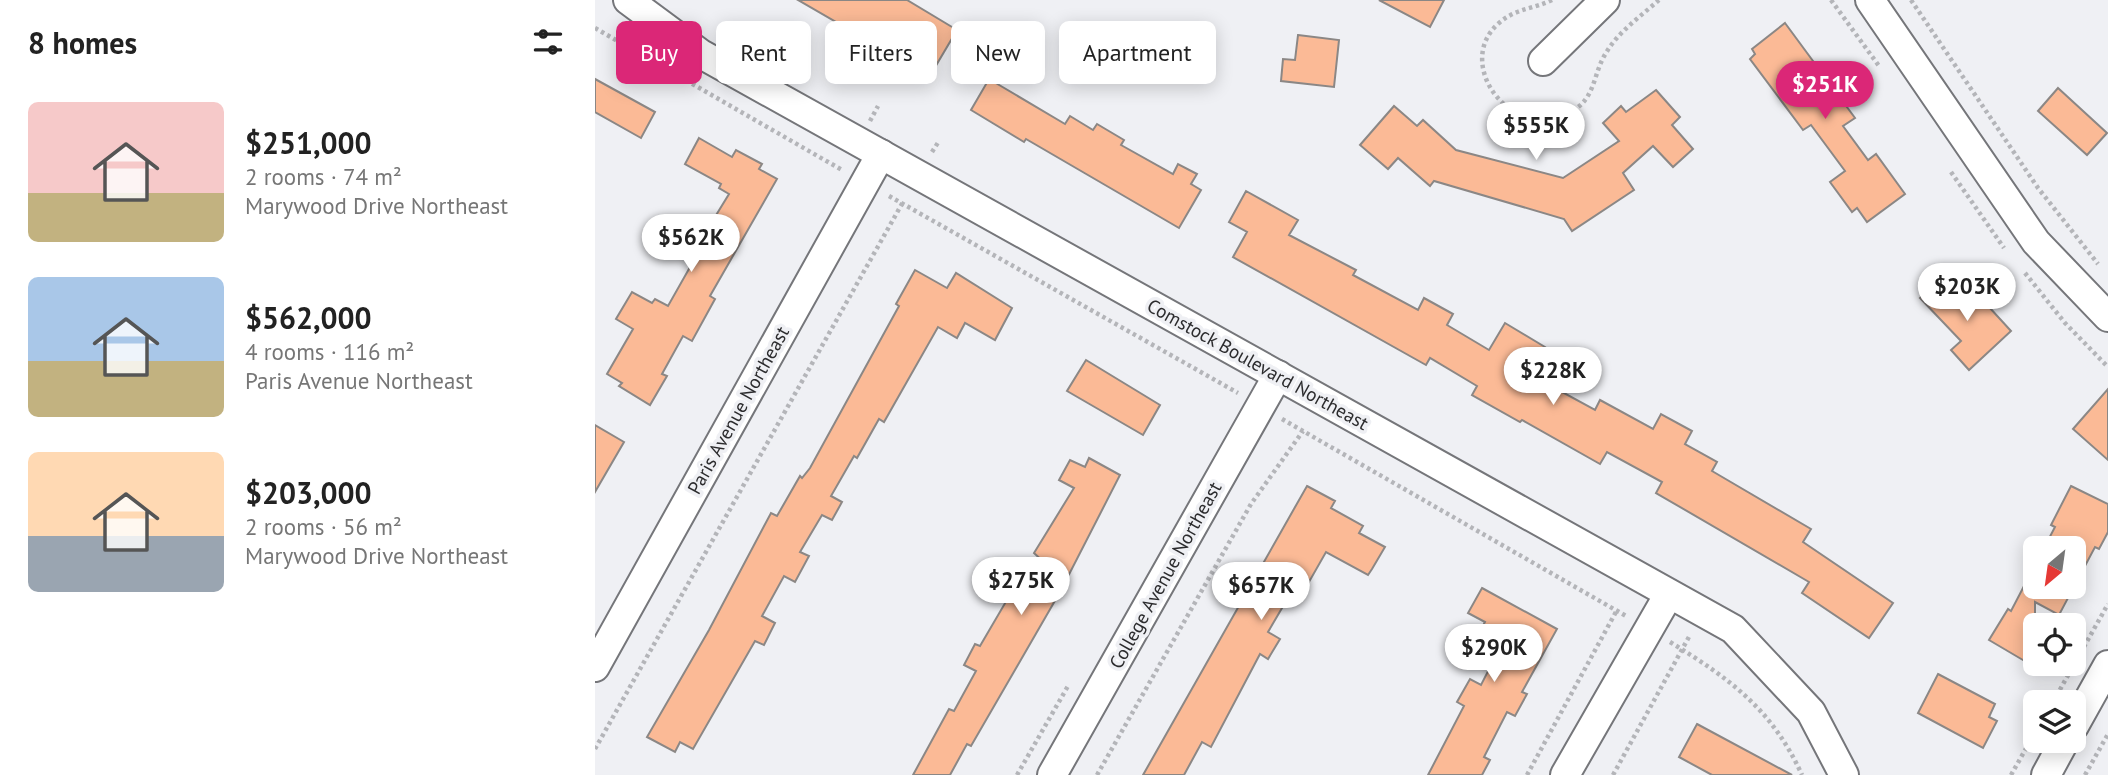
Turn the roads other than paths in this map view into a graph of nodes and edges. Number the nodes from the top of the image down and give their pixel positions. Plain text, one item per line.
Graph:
1 (628, 0) edge
2 (1605, 0) edge
3 (1870, 0) edge
4 (1543, 61) dead end
5 (881, 154) junction
6 (2108, 317) edge
7 (1278, 375) junction
8 (1669, 594) junction
9 (2108, 665) edge
10 (595, 667) edge
11 (2086, 704) edge
12 (2058, 753) edge
13 (1052, 775) edge
14 (1565, 775) edge
15 (1844, 775) edge
16 (2046, 775) edge

1 - 5 street, Comstock Boulevard Northeast
2 - 4 street
3 - 6 street
5 - 7 street, Comstock Boulevard Northeast
5 - 10 street, Paris Avenue Northeast
7 - 8 street, Comstock Boulevard Northeast
7 - 13 street, College Avenue Northeast
8 - 14 street
8 - 15 street, Comstock Boulevard Northeast
9 - 11 street
12 - 16 street

